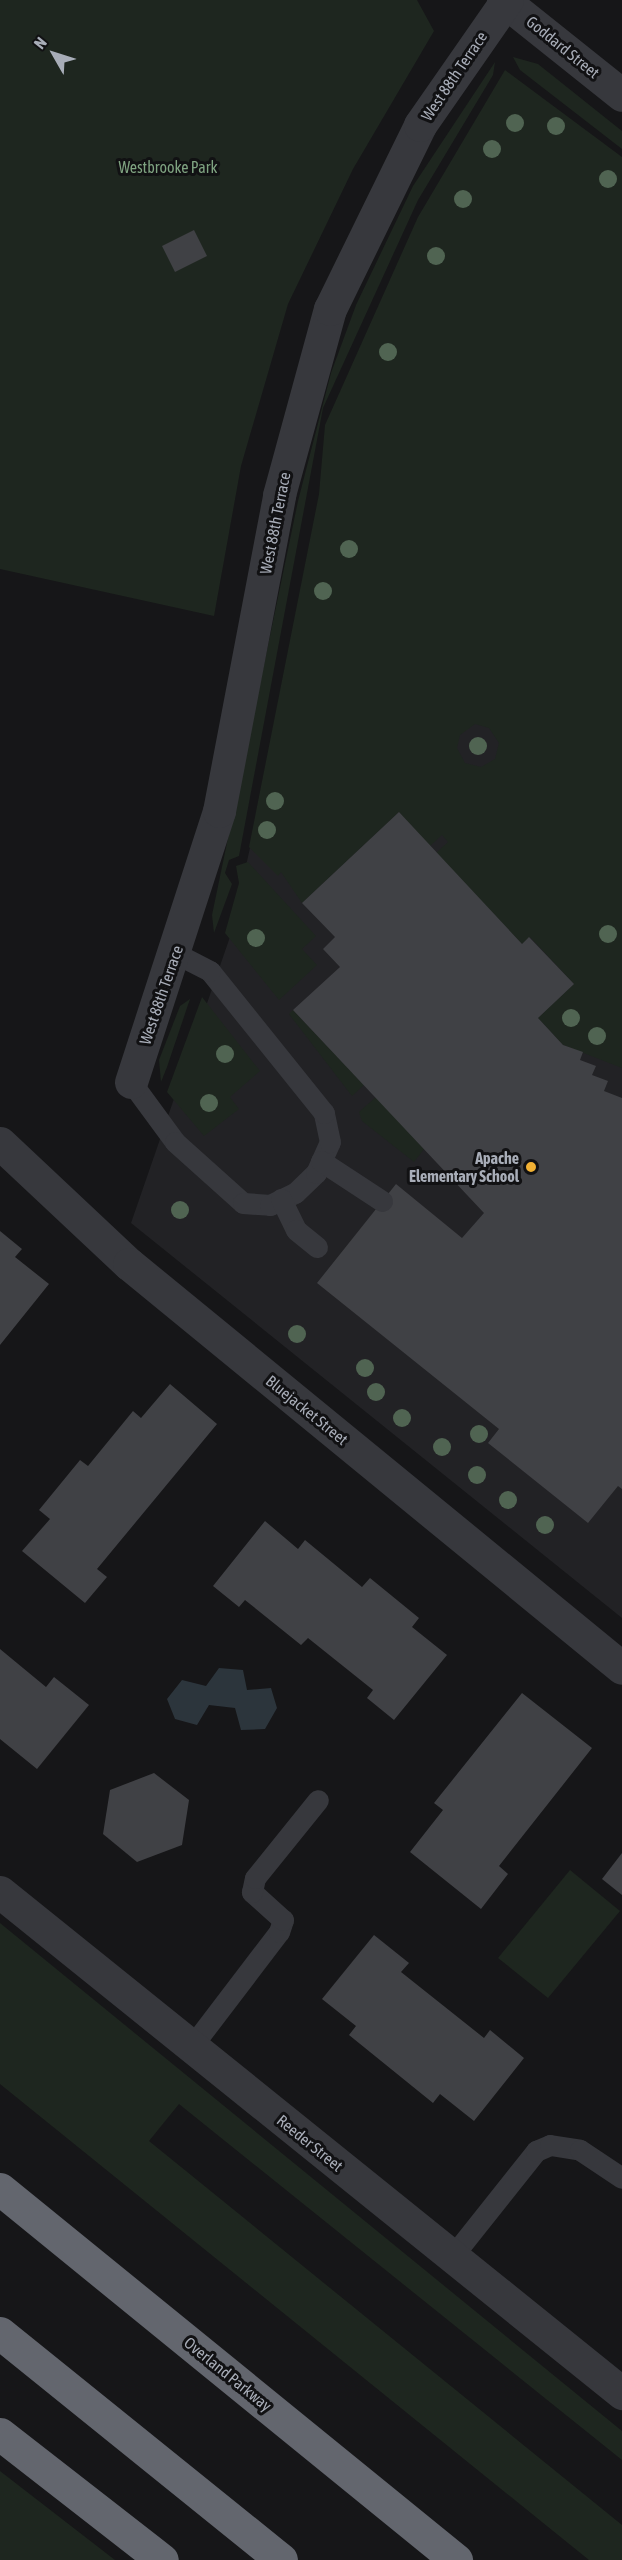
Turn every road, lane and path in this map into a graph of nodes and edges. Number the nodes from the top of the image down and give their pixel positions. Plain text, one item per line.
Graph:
1 (505, 1) edge
2 (622, 95) edge
3 (177, 954) junction
4 (130, 1082) joint
5 (0, 1143) edge
6 (321, 1161) junction
7 (281, 1199) junction
8 (382, 1201) dead end
9 (317, 1247) dead end
10 (622, 1668) edge
11 (318, 1800) dead end
12 (0, 1892) edge
13 (192, 2046) junction
14 (622, 2178) edge
15 (0, 2189) edge
16 (451, 2258) junction
17 (0, 2333) edge
18 (622, 2393) edge
19 (0, 2434) edge
20 (162, 2560) edge
21 (281, 2560) edge
22 (456, 2560) edge

1 - 2 street, Goddard Street
1 - 3 street, West 88th Terrace
3 - 4 street, West 88th Terrace
3 - 6 lane
4 - 7 lane
5 - 10 street, Bluejacket Street
6 - 7 lane
6 - 8 lane
7 - 9 lane
11 - 13 lane
12 - 13 street, Reeder Street
13 - 16 street, Reeder Street
14 - 16 lane
15 - 22 highway, Overland Parkway
16 - 18 street, Reeder Street
17 - 21 highway
19 - 20 highway

